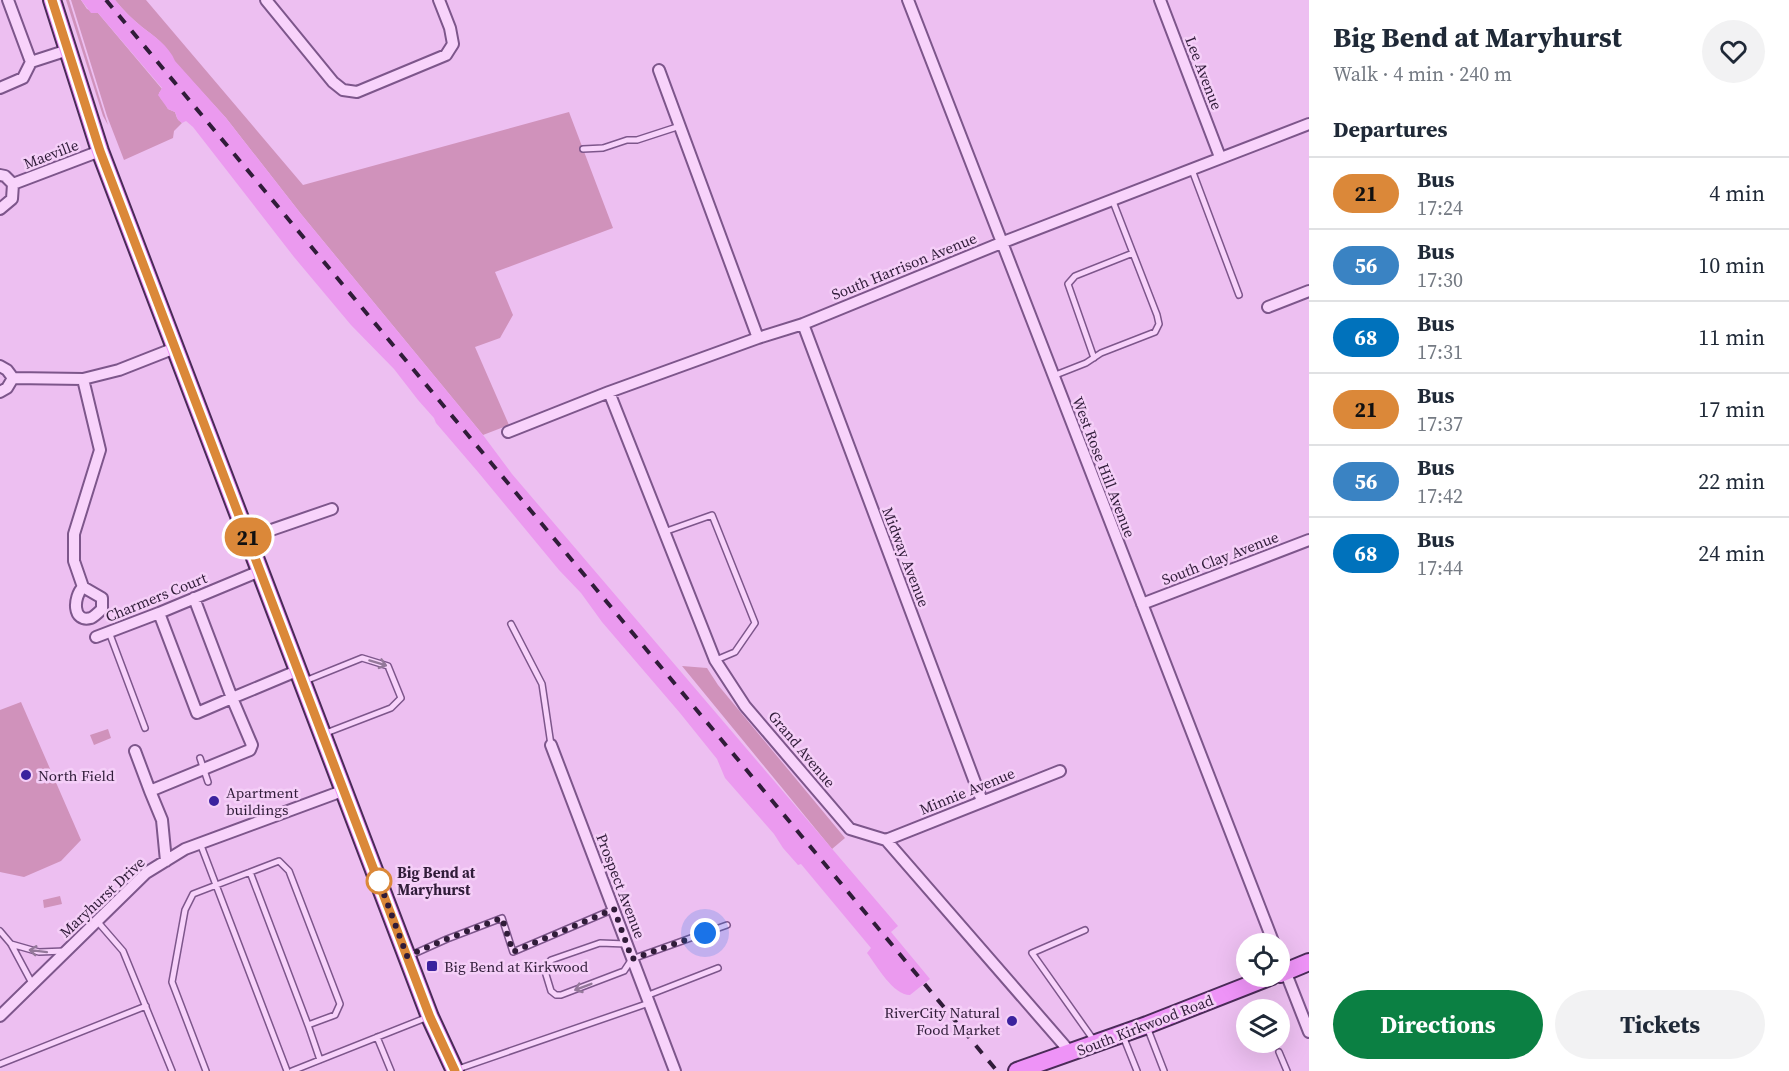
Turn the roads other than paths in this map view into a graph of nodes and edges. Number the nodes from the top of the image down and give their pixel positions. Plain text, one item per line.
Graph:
1 (8, 0) edge
2 (52, 0) edge
3 (266, 0) edge
4 (439, 0) edge
5 (908, 0) edge
6 (1160, 0) edge
7 (68, 50) junction
8 (31, 62) junction
9 (659, 70) dead end
10 (0, 88) edge
11 (1309, 124) edge
12 (680, 126) junction
13 (583, 149) dead end
14 (100, 151) junction
15 (1220, 157) junction
16 (1191, 169) junction
17 (0, 175) edge
18 (13, 184) junction
19 (1112, 200) junction
20 (0, 209) edge
21 (1001, 243) junction
22 (1133, 253) junction
23 (1309, 291) edge
24 (1239, 295) dead end
25 (1268, 308) dead end
26 (803, 324) junction
27 (758, 338) junction
28 (175, 348) junction
29 (1094, 358) junction
30 (0, 366) edge
31 (1053, 376) junction
32 (13, 378) junction
33 (83, 379) junction
34 (0, 392) edge
35 (609, 392) junction
36 (508, 432) dead end
37 (332, 509) dead end
38 (664, 532) junction
39 (248, 538) junction
40 (1309, 540) edge
41 (260, 571) junction
42 (84, 586) dead end
43 (194, 598) junction
44 (1142, 604) junction
45 (159, 613) junction
46 (511, 624) dead end
47 (109, 632) junction
48 (96, 637) dead end
49 (715, 660) junction
50 (301, 676) junction
51 (232, 698) junction
52 (145, 728) dead end
53 (323, 734) junction
54 (551, 746) joint
55 (135, 751) dead end
56 (200, 758) dead end
57 (203, 769) junction
58 (1060, 771) dead end
59 (208, 782) dead end
60 (345, 790) junction
61 (150, 791) junction
62 (982, 801) junction
63 (886, 840) junction
64 (200, 843) junction
65 (166, 861) junction
66 (250, 872) junction
67 (216, 885) junction
68 (614, 909) junction
69 (97, 921) junction
70 (727, 925) dead end
71 (1085, 930) dead end
72 (0, 931) edge
73 (1270, 933) edge
74 (11, 944) junction
75 (627, 944) junction
76 (65, 951) junction
77 (407, 956) junction
78 (632, 959) junction
79 (1309, 962) edge
80 (1290, 967) edge
81 (718, 968) dead end
82 (33, 985) junction
83 (1238, 987) edge
84 (1287, 987) edge
85 (648, 999) junction
86 (146, 1006) junction
87 (0, 1016) edge
88 (430, 1017) junction
89 (308, 1025) junction
90 (1147, 1025) junction
91 (1309, 1032) edge
92 (1123, 1034) junction
93 (377, 1037) junction
94 (1096, 1044) junction
95 (1071, 1053) junction
96 (1279, 1053) edge
97 (320, 1060) junction
98 (0, 1064) edge
99 (1036, 1068) edge
100 (172, 1071) edge
101 (206, 1071) edge
102 (290, 1071) edge
103 (391, 1071) edge
104 (454, 1071) edge
105 (675, 1071) edge
106 (1017, 1071) edge
107 (1137, 1071) edge
108 (1164, 1071) edge
109 (1287, 1071) edge

1 - 8 street
2 - 7 main road
3 - 4 street
5 - 21 street, West Rose Hill Avenue
6 - 15 street, Lee Avenue
7 - 8 street
7 - 14 main road
8 - 10 street
9 - 12 street
11 - 15 street, South Harrison Avenue
12 - 13 lane
12 - 27 street
14 - 18 street, Maeville
14 - 28 main road
15 - 16 street, South Harrison Avenue
16 - 19 street, South Harrison Avenue
16 - 24 lane
17 - 18 street, Maeville
18 - 20 street, Maeville
19 - 21 street, South Harrison Avenue
19 - 22 lane
21 - 26 street, South Harrison Avenue
21 - 31 street, West Rose Hill Avenue
22 - 29 lane
22 - 29 lane
23 - 25 street
26 - 27 street, South Harrison Avenue
26 - 62 street, Midway Avenue
27 - 35 street, South Harrison Avenue
28 - 33 street
28 - 39 main road
29 - 31 lane
30 - 32 street
31 - 44 street, West Rose Hill Avenue
32 - 33 street
32 - 34 street
33 - 42 street
35 - 36 street, South Harrison Avenue
35 - 38 street, Grand Avenue
37 - 39 street
38 - 49 street, Grand Avenue
38 - 49 lane
39 - 41 main road
40 - 44 street, South Clay Avenue
41 - 43 street, Charmers Court
41 - 50 main road
43 - 45 street, Charmers Court
43 - 51 street
44 - 73 street, West Rose Hill Avenue
45 - 47 street, Charmers Court
45 - 51 street
46 - 54 lane
47 - 48 street, Charmers Court
47 - 52 lane
49 - 63 street, Grand Avenue
50 - 51 street
50 - 53 main road
50 -> 53 lane
51 - 57 street
53 - 60 main road
54 - 68 street, Prospect Avenue
55 - 61 street
56 - 57 lane
57 - 59 lane
57 - 61 street
58 - 62 street, Minnie Avenue
60 - 64 street, Maryhurst Drive
60 - 77 main road
61 - 65 street
62 - 63 street, Minnie Avenue
63 - 95 street
64 - 65 street, Maryhurst Drive
64 - 67 lane
65 - 69 street, Maryhurst Drive
66 - 67 lane
66 - 89 lane
66 - 89 lane
67 - 101 lane
67 - 102 lane
68 - 75 street, Prospect Avenue
68 - 77 lane
69 - 76 street, Maryhurst Drive
69 - 86 lane
70 - 78 lane
71 - 94 lane
72 - 74 lane
76 -> 74 lane
74 - 82 lane
75 - 78 street, Prospect Avenue
78 -> 75 lane
76 - 82 street, Maryhurst Drive
77 - 88 main road
78 - 85 street, Prospect Avenue
79 - 80 main road, South Kirkwood Road
81 - 85 lane
82 - 87 street, Maryhurst Drive
83 - 90 main road, South Kirkwood Road
84 - 91 street
85 - 104 lane
85 - 105 street, Prospect Avenue
86 - 98 lane
86 - 100 lane
88 - 93 lane
88 - 104 main road
89 - 97 lane
90 - 92 main road, South Kirkwood Road
90 - 108 lane
92 - 94 main road, South Kirkwood Road
92 - 107 lane
93 - 97 lane
93 - 103 lane
94 - 95 main road, South Kirkwood Road
95 - 99 main road, South Kirkwood Road
96 - 109 lane
97 - 102 lane
99 - 106 main road, South Kirkwood Road

